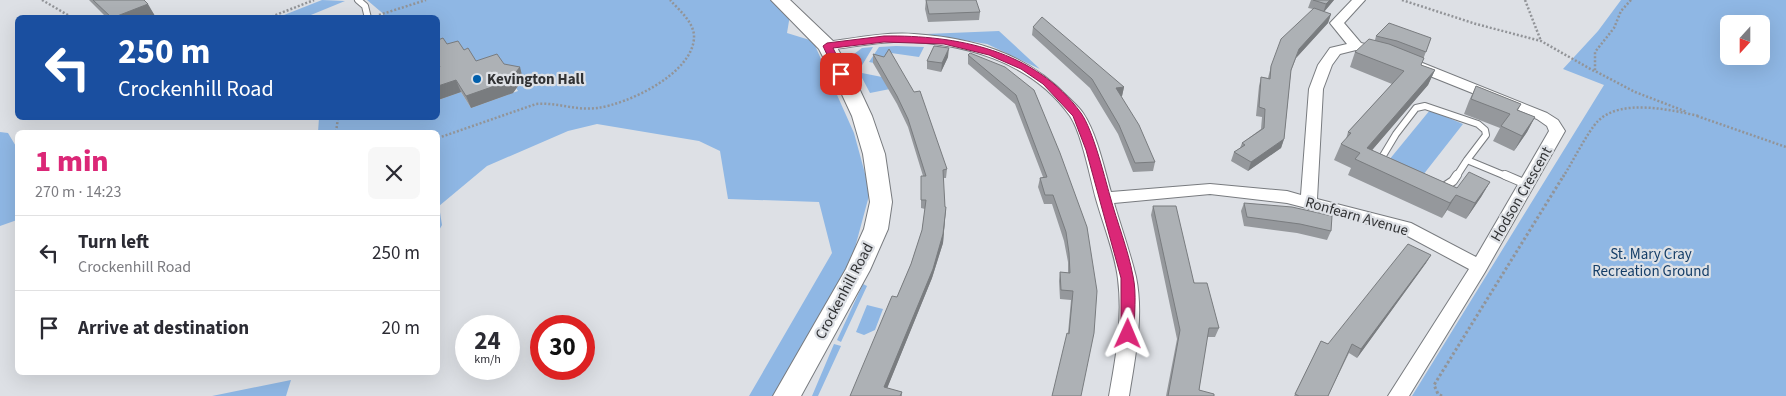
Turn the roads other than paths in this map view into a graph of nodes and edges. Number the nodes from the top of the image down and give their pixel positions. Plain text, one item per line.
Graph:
1 (358, 0) edge
2 (780, 0) edge
3 (1360, 0) edge
4 (369, 15) edge
5 (827, 46) junction
6 (1356, 46) junction
7 (1467, 160) junction
8 (1386, 168) edge
9 (1526, 184) junction
10 (1434, 187) edge
11 (1104, 198) junction
12 (1309, 201) junction
13 (1479, 267) junction
14 (788, 396) edge
15 (1119, 396) edge
16 (1398, 396) edge

1 - 4 lane
2 - 5 main road, Crockenhill Road
3 - 6 street
5 - 11 street
5 - 14 main road, Crockenhill Road
6 - 9 street, Hodson Crescent
6 - 12 street
7 - 8 lane
7 - 9 lane
7 - 10 lane
9 - 13 street, Hodson Crescent
11 - 12 street, Ronfearn Avenue
11 - 15 street
12 - 13 street, Ronfearn Avenue
13 - 16 street

